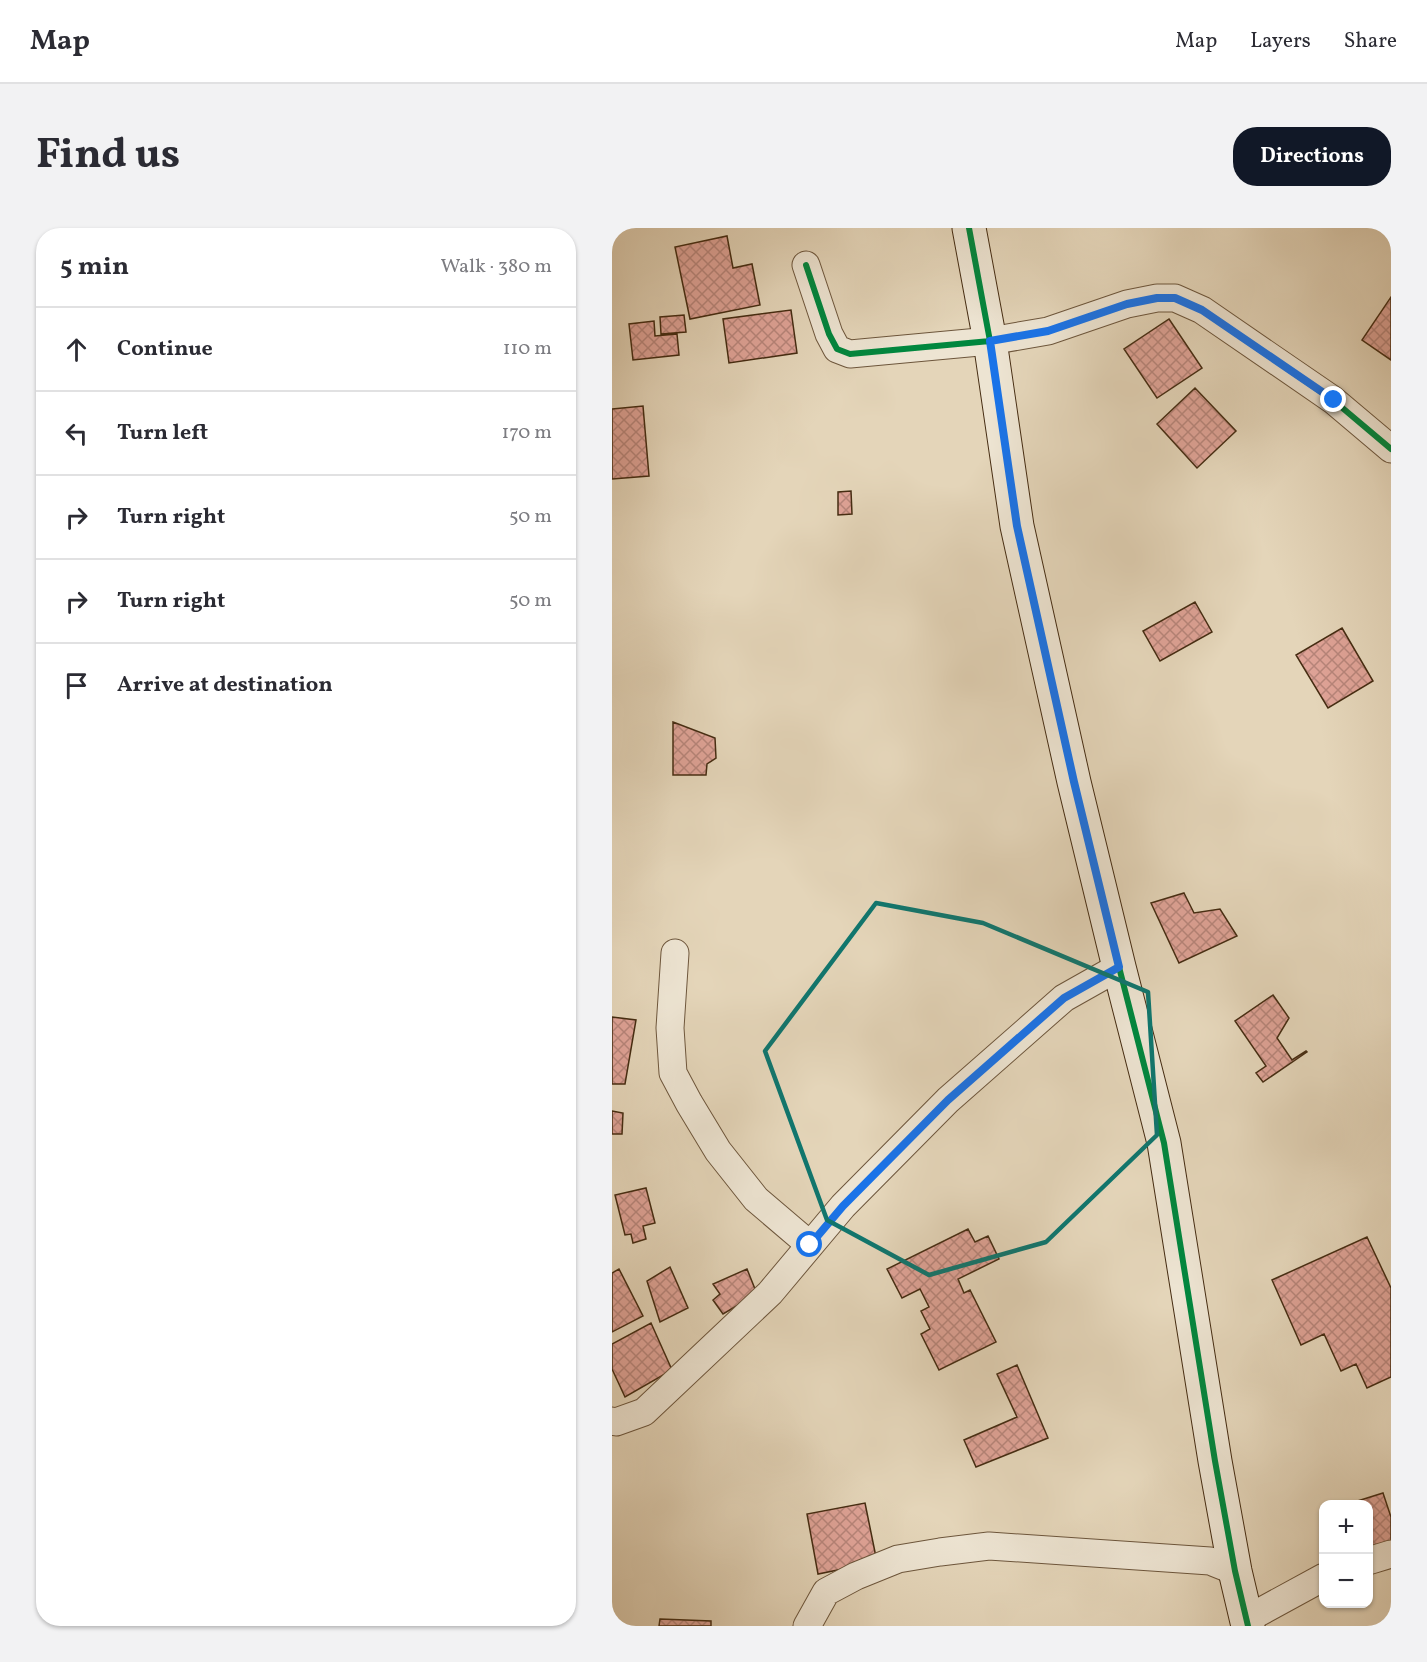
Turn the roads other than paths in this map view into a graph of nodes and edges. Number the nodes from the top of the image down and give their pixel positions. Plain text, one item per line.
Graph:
1 (969, 228) edge
2 (806, 265) dead end
3 (990, 341) junction
4 (1391, 449) edge
5 (675, 954) dead end
6 (1119, 967) junction
7 (810, 1245) junction
8 (612, 1421) edge
9 (1391, 1554) edge
10 (1373, 1559) edge
11 (1235, 1571) junction
12 (1319, 1579) edge
13 (1248, 1623) edge
14 (807, 1626) edge

1 - 3 street
2 - 3 street
3 - 4 street
3 - 6 street
5 - 7 street
6 - 7 street
6 - 11 street
7 - 8 street
9 - 10 street
11 - 13 street
11 - 14 street
12 - 13 street

